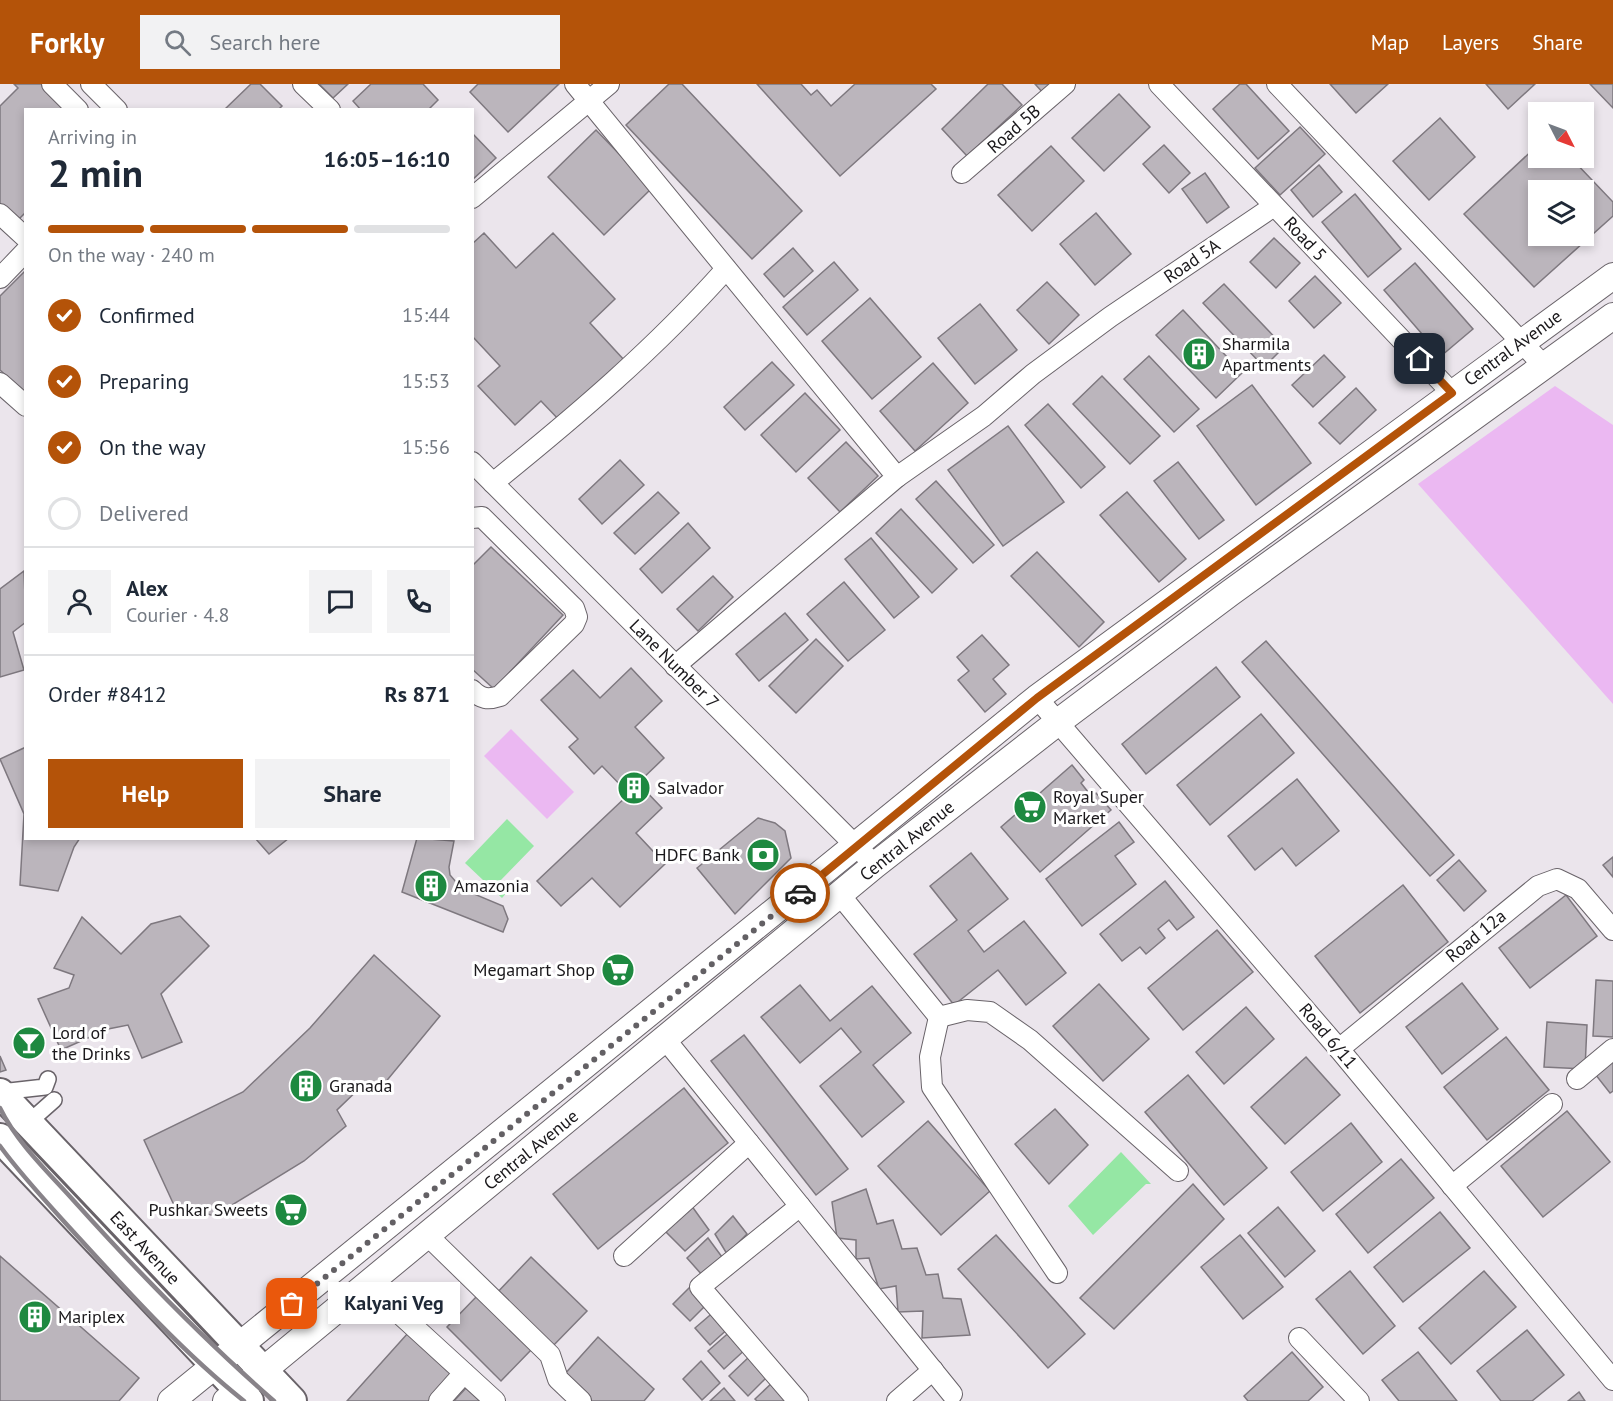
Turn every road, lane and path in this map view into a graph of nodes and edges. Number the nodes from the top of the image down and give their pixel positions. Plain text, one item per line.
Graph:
1 (52, 84) edge
2 (91, 84) edge
3 (303, 84) edge
4 (575, 84) edge
5 (609, 84) edge
6 (1065, 84) edge
7 (1159, 84) edge
8 (1277, 84) edge
9 (589, 103) junction
10 (76, 108) edge
11 (115, 108) edge
12 (328, 108) edge
13 (962, 174) dead end
14 (474, 196) edge
15 (1274, 206) junction
16 (0, 214) edge
17 (24, 236) edge
18 (24, 253) edge
19 (726, 269) junction
20 (1613, 276) edge
21 (0, 278) edge
22 (1613, 316) edge
23 (1522, 342) junction
24 (1544, 366) junction
25 (0, 382) edge
26 (1452, 393) junction
27 (24, 404) edge
28 (474, 464) edge
29 (897, 477) junction
30 (493, 483) junction
31 (474, 518) edge
32 (675, 666) junction
33 (474, 692) edge
34 (1037, 698) junction
35 (1058, 722) junction
36 (856, 844) junction
37 (875, 865) junction
38 (840, 895) junction
39 (1613, 930) edge
40 (939, 1017) junction
41 (665, 1039) junction
42 (1339, 1049) junction
43 (1613, 1049) edge
44 (1577, 1079) dead end
45 (48, 1080) dead end
46 (0, 1093) edge
47 (54, 1100) dead end
48 (1552, 1104) dead end
49 (28, 1123) junction
50 (0, 1138) edge
51 (749, 1143) junction
52 (1178, 1171) dead end
53 (1452, 1186) junction
54 (800, 1206) junction
55 (427, 1235) junction
56 (624, 1257) dead end
57 (1057, 1273) dead end
58 (367, 1284) junction
59 (1299, 1338) dead end
60 (239, 1346) junction
61 (216, 1365) junction
62 (933, 1370) junction
63 (262, 1371) junction
64 (465, 1373) junction
65 (1613, 1380) edge
66 (952, 1394) dead end
67 (238, 1398) edge
68 (1354, 1399) edge
69 (171, 1401) edge
70 (292, 1401) edge
71 (439, 1401) edge
72 (495, 1401) edge
73 (582, 1401) edge
74 (798, 1401) edge
75 (897, 1401) edge

1 - 10 street
2 - 11 street
3 - 12 street
4 - 9 street
5 - 9 street
6 - 13 street, Road 5B
7 - 15 street, Road 5
8 - 23 street
9 - 14 street
9 - 19 street
15 - 26 street, Road 5
15 - 29 street, Road 5A
16 - 17 street
18 - 21 street
19 - 29 street
19 - 30 street
20 - 23 street, Central Avenue
22 - 24 street, Central Avenue
23 - 24 street
23 - 26 street, Central Avenue
24 - 35 street, Central Avenue
25 - 27 street
26 - 34 street, Central Avenue
28 - 30 street, Lane Number 7
29 - 32 street, Road 5A
30 - 32 street, Lane Number 7
31 - 33 street
32 - 36 street, Lane Number 7
34 - 35 street, Road 6/11
34 - 36 street, Central Avenue
35 - 37 street, Central Avenue
35 - 42 street, Road 6/11
36 - 37 street, Lane Number 7
36 - 60 street, Central Avenue
37 - 38 street, Central Avenue
38 - 40 street
38 - 41 street, Central Avenue
39 - 42 street, Road 12a
40 - 52 street
40 - 57 street
41 - 51 street
41 - 55 street, Central Avenue
42 - 53 street, Road 6/11
43 - 44 street
45 - 46 street
46 - 49 main road, East Avenue
47 - 49 street
48 - 53 street
49 - 60 main road, East Avenue
50 - 61 main road, East Avenue
51 - 54 street
51 - 56 street
53 - 65 street, Road 6/11
54 - 62 street
54 - 74 street
55 - 58 street, Central Avenue
55 - 73 street
58 - 63 street, Central Avenue
58 - 64 street
59 - 68 street
60 - 61 street, Central Avenue
60 - 63 main road, East Avenue
61 - 67 main road, East Avenue
61 - 69 street, Central Avenue
62 - 66 street
62 - 75 street
63 - 67 street, Central Avenue
63 - 70 main road, East Avenue
64 - 71 street
64 - 72 street

